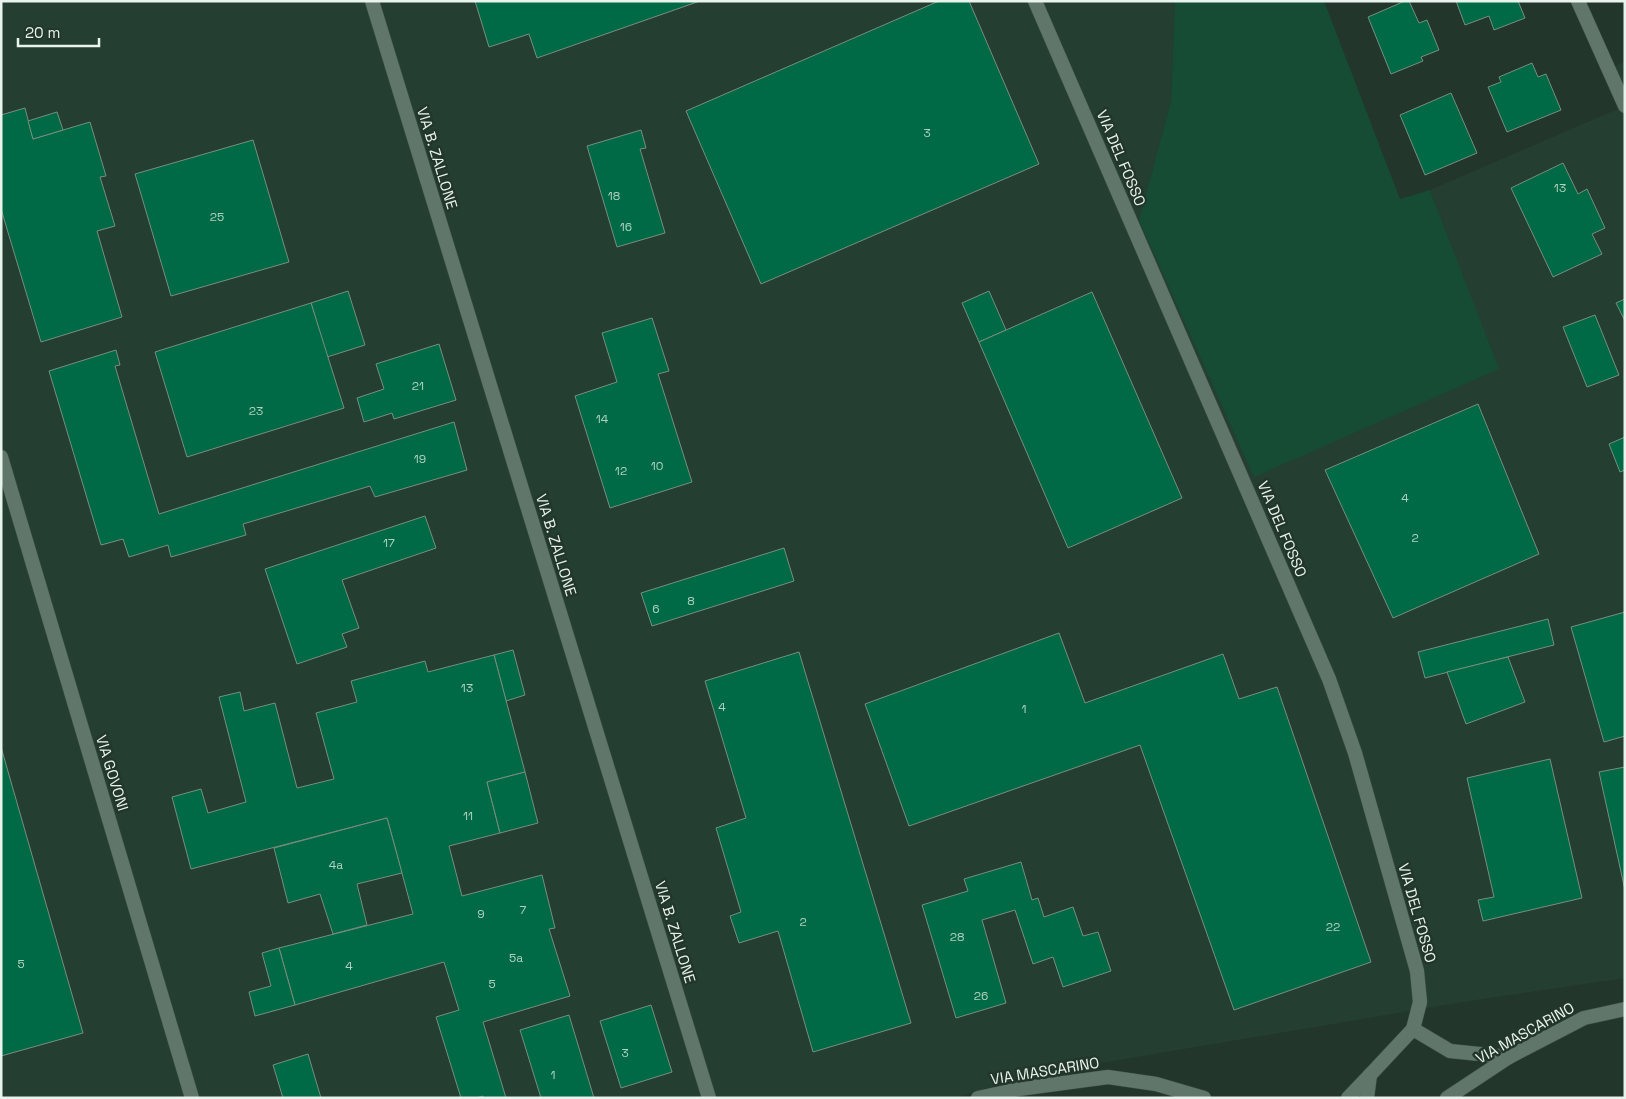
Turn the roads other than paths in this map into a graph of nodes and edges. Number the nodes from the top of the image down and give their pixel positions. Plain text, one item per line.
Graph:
1 (372, 1) edge
2 (1035, 1) edge
3 (1578, 1) edge
4 (1625, 106) edge
5 (1, 457) edge
6 (1625, 1009) edge
7 (1414, 1029) junction
8 (1509, 1057) junction
9 (1370, 1075) junction
10 (192, 1098) edge
11 (709, 1098) edge
12 (978, 1098) edge
13 (1204, 1098) edge
14 (1348, 1098) edge
15 (1367, 1098) edge
16 (1447, 1098) edge

1 - 11 street, VIA B. ZALLONE
2 - 7 street, VIA DEL FOSSO
3 - 4 street
5 - 10 street, VIA GOVONI
6 - 8 street, VIA MASCARINO
7 - 8 street
7 - 9 street
8 - 16 street, VIA MASCARINO
9 - 14 street
9 - 15 street
12 - 13 street, VIA MASCARINO

